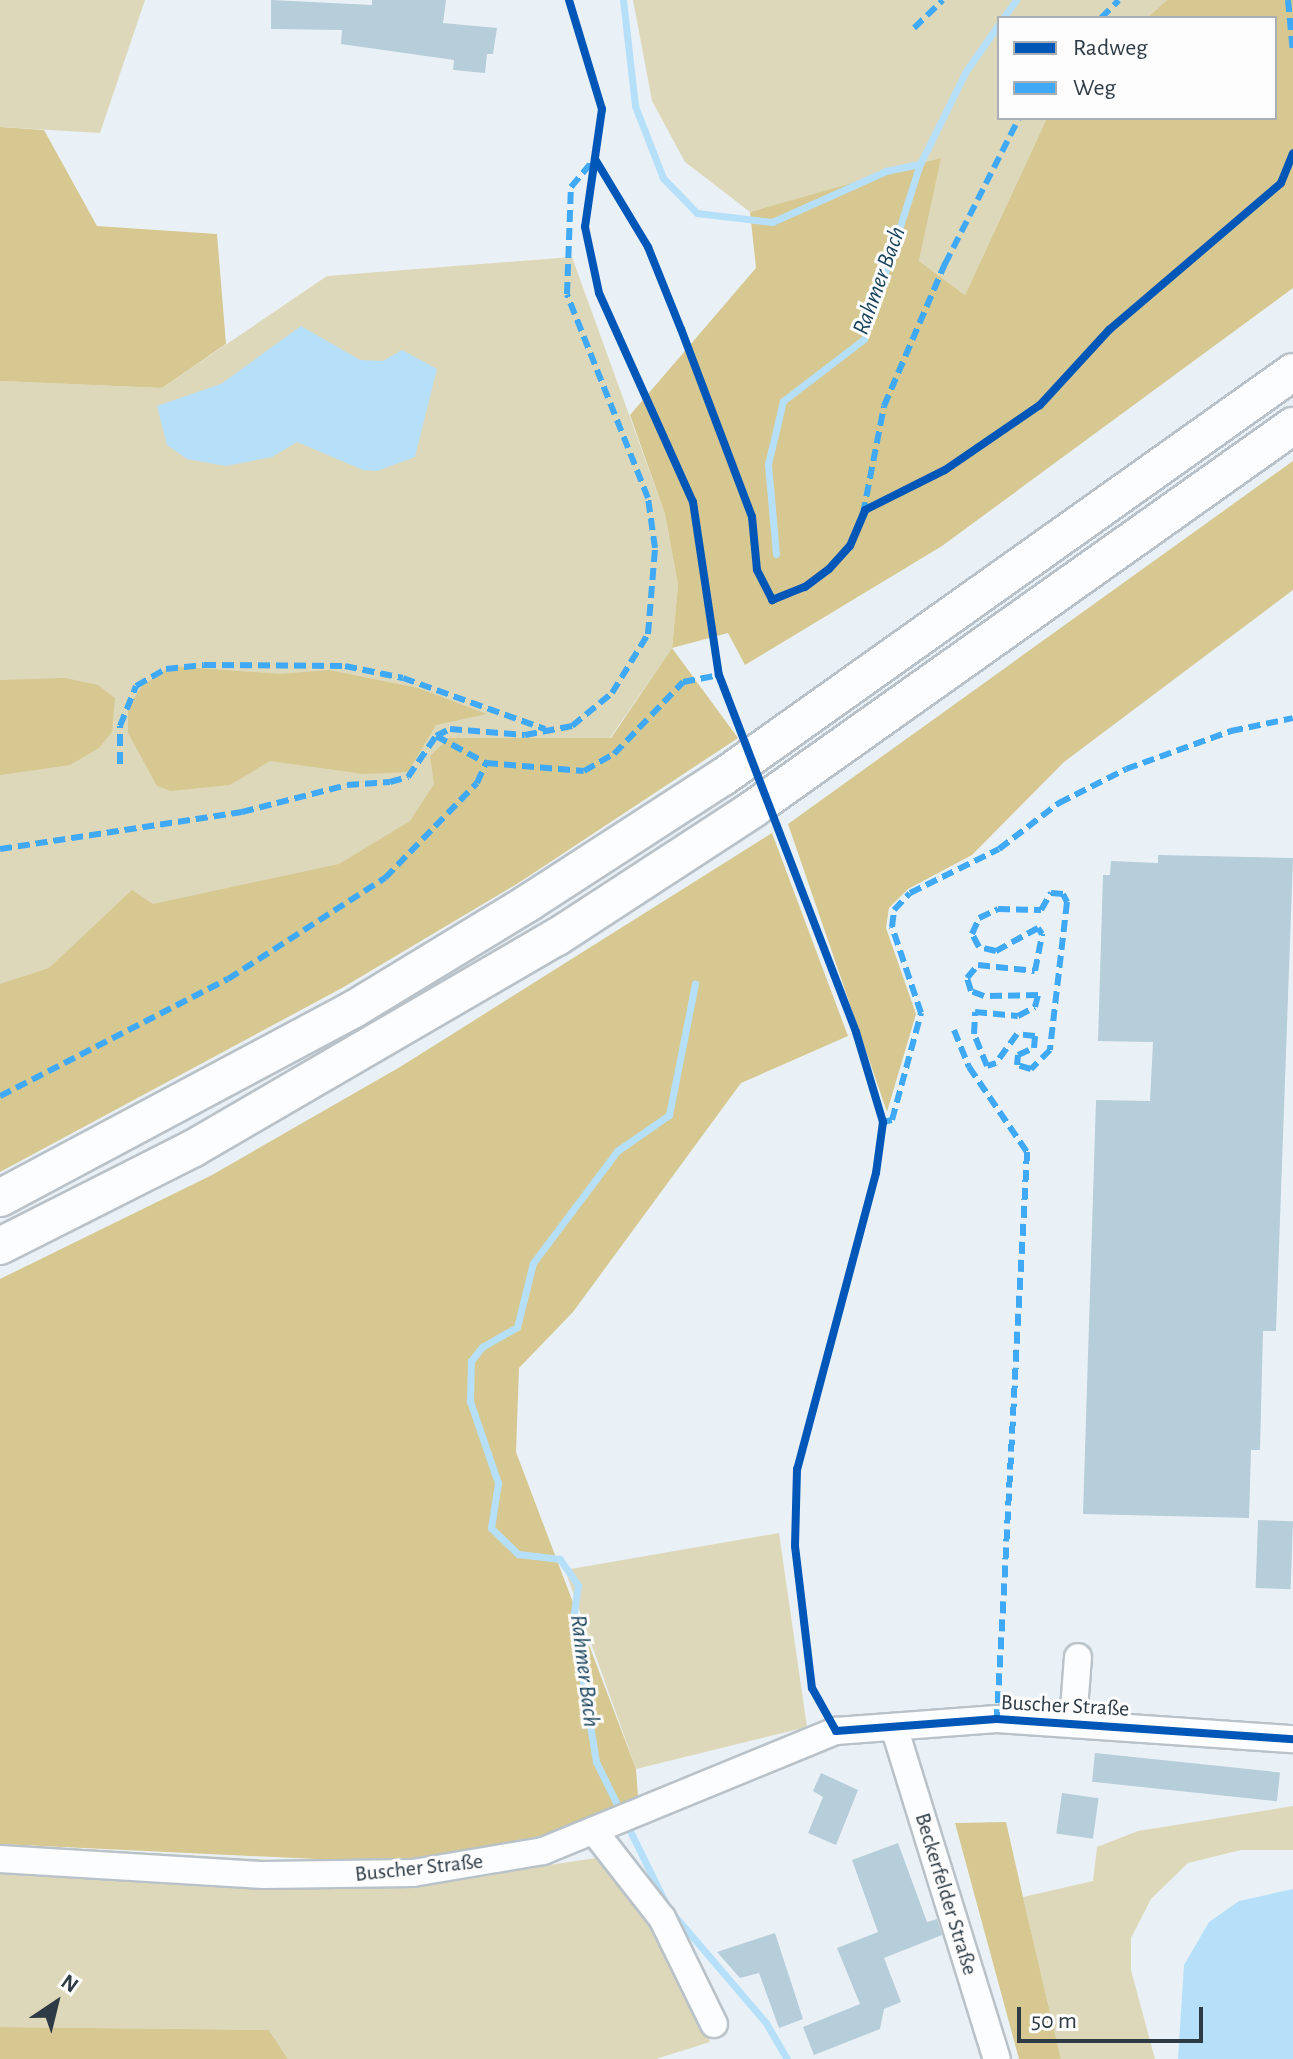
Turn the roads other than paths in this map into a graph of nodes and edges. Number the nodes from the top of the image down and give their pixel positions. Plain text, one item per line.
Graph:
1 (1293, 372) edge
2 (1293, 426) edge
3 (0, 1198) edge
4 (0, 1246) edge
5 (1078, 1657) dead end
6 (1073, 1722) junction
7 (895, 1730) junction
8 (1293, 1739) edge
9 (594, 1831) junction
10 (0, 1859) edge
11 (714, 2024) dead end
12 (997, 2059) edge

1 - 3 highway
2 - 4 highway
5 - 6 street
6 - 7 street, Buscher Straße
6 - 8 street, Buscher Straße
7 - 9 street, Buscher Straße
7 - 12 street, Beckerfelder Straße
9 - 10 street, Buscher Straße
9 - 11 street

